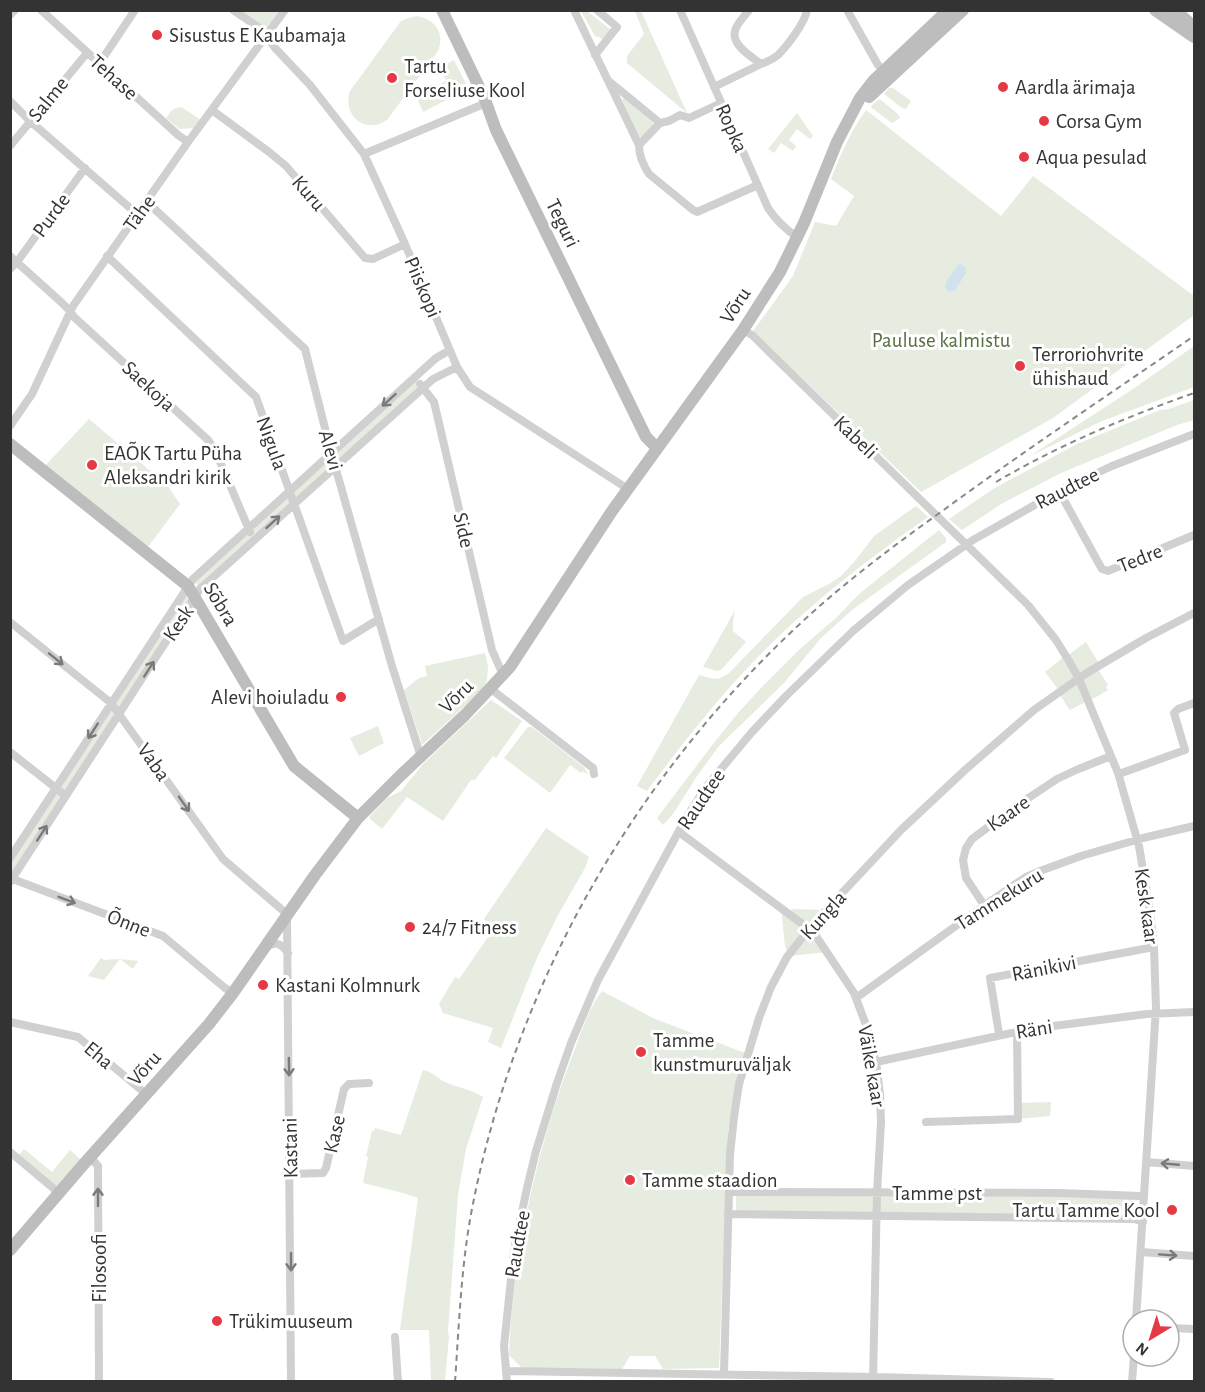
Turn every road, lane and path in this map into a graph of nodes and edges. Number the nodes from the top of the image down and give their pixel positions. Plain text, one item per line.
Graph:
1 (15, 10) edge
2 (41, 10) edge
3 (135, 10) edge
4 (233, 10) edge
5 (285, 10) edge
6 (442, 10) edge
7 (574, 10) edge
8 (597, 10) edge
9 (680, 10) edge
10 (749, 10) edge
11 (807, 10) edge
12 (847, 10) edge
13 (948, 10) edge
14 (963, 10) edge
15 (1155, 10) edge
16 (1175, 10) edge
17 (10, 15) edge
18 (1194, 27) edge
19 (266, 36) junction
20 (1194, 37) edge
21 (87, 52) junction
22 (595, 55) junction
23 (99, 64) junction
24 (761, 64) junction
25 (884, 70) junction
26 (607, 80) junction
27 (714, 87) junction
28 (10, 101) edge
29 (721, 102) junction
30 (486, 103) junction
31 (212, 110) junction
32 (851, 114) junction
33 (30, 121) junction
34 (660, 123) junction
35 (189, 142) junction
36 (639, 145) junction
37 (10, 146) edge
38 (364, 154) junction
39 (85, 168) junction
40 (758, 185) junction
41 (147, 201) junction
42 (137, 214) junction
43 (797, 237) junction
44 (405, 244) junction
45 (107, 256) junction
46 (13, 262) edge
47 (71, 312) junction
48 (743, 330) junction
49 (450, 350) junction
50 (457, 367) junction
51 (419, 374) junction
52 (422, 388) junction
53 (10, 426) edge
54 (1194, 434) edge
55 (10, 444) edge
56 (657, 448) junction
57 (331, 452) junction
58 (336, 466) junction
59 (628, 489) junction
60 (289, 490) junction
61 (1059, 491) junction
62 (294, 503) junction
63 (248, 528) junction
64 (1194, 535) edge
65 (255, 539) junction
66 (966, 545) junction
67 (191, 591) junction
68 (1194, 614) edge
69 (379, 619) junction
70 (10, 622) edge
71 (503, 675) junction
72 (1079, 679) junction
73 (491, 689) junction
74 (111, 703) junction
75 (1194, 703) edge
76 (120, 714) junction
77 (10, 752) edge
78 (421, 756) junction
79 (1111, 756) junction
80 (594, 774) dead end
81 (1119, 774) junction
82 (55, 788) junction
83 (66, 796) junction
84 (358, 818) junction
85 (1194, 826) edge
86 (679, 831) junction
87 (1137, 840) junction
88 (10, 858) edge
89 (11, 880) edge
90 (984, 905) junction
91 (287, 914) junction
92 (808, 930) junction
93 (1154, 947) junction
94 (264, 949) junction
95 (288, 954) junction
96 (233, 993) junction
97 (856, 998) junction
98 (1194, 1012) edge
99 (1155, 1014) junction
100 (10, 1022) edge
101 (1017, 1031) junction
102 (999, 1034) junction
103 (876, 1062) junction
104 (369, 1083) dead end
105 (146, 1094) junction
106 (926, 1122) dead end
107 (10, 1152) edge
108 (90, 1157) junction
109 (1146, 1162) junction
110 (1194, 1166) edge
111 (291, 1174) junction
112 (729, 1192) junction
113 (59, 1193) junction
114 (877, 1193) junction
115 (1144, 1195) junction
116 (728, 1214) junction
117 (877, 1216) junction
118 (1143, 1222) junction
119 (10, 1250) edge
120 (1141, 1252) junction
121 (1194, 1256) edge
122 (1137, 1308) edge
123 (395, 1337) dead end
124 (507, 1371) junction
125 (724, 1374) junction
126 (873, 1379) edge
127 (99, 1382) edge
128 (291, 1382) edge
129 (398, 1382) edge
130 (507, 1382) edge
131 (1051, 1382) edge

1 - 17 street
2 - 21 street, Tehase
3 - 23 street
4 - 19 street, Piiskopi
5 - 19 street, Tähe
6 - 30 main road, Teguri
7 - 22 street
8 - 22 street
9 - 27 street, Ropka
10 - 24 street
11 - 24 street
12 - 25 street
13 - 25 main road, Võru
14 - 32 main road, Võru
15 - 20 main road
16 - 18 main road
19 - 31 street, Tähe
19 - 38 street, Piiskopi
21 - 23 street, Tehase
21 - 33 street, Salme
22 - 26 street
23 - 35 street, Tehase
24 - 27 street
25 - 32 main road, Võru
26 - 34 street
26 - 36 street
27 - 29 street, Ropka
28 - 33 street
29 - 34 street
29 - 40 street, Ropka
30 - 38 street
30 - 56 main road, Teguri
31 - 35 street, Tähe
31 - 44 street, Kuru
32 - 43 main road, Võru
33 - 37 street, Salme
33 - 39 street
34 - 36 street
35 - 41 street, Tähe
36 - 40 street
38 - 44 street, Piiskopi
39 - 42 street
39 - 46 street, Purde
40 - 43 street, Ropka
41 - 42 street, Tähe
41 - 57 street, Alevi
42 - 45 street, Tähe
43 - 48 main road, Võru
44 - 49 street, Piiskopi
45 - 47 street, Tähe
45 - 60 street, Nigula
46 - 47 street, Saekoja
47 - 53 street, Tähe
47 - 63 street, Saekoja
48 - 56 main road, Võru
48 - 66 street, Kabeli
49 - 50 street, Piiskopi
49 - 51 street, Kesk
50 - 52 street, Kesk
50 - 59 street, Piiskopi
51 - 52 street, Side
51 -> 57 street, Kesk
52 - 58 street, Kesk
52 - 71 street, Side
54 - 61 street, Raudtee
55 - 67 main road, Sõbra
56 - 59 main road, Võru
57 - 58 street, Alevi
57 - 60 street, Kesk
58 - 62 street, Kesk
58 - 69 street, Alevi
59 - 71 main road, Võru
60 - 62 street, Nigula
60 - 63 street, Kesk
61 - 64 street, Tedre
61 - 66 street, Raudtee
65 -> 62 street, Kesk
62 - 69 street, Nigula
63 - 65 street, Saekoja
63 - 67 street, Kesk
65 - 67 street, Kesk
66 - 72 street, Kesk kaar
66 - 86 street, Raudtee
67 - 74 street, Kesk
76 -> 67 street, Kesk
67 - 84 main road, Sõbra
68 - 72 street, Kungla
69 - 78 street, Alevi
70 -> 74 street, Vaba
71 - 73 main road, Võru
72 - 79 street, Kesk kaar
72 - 92 street, Kungla
73 - 78 main road, Võru
73 - 80 street
74 - 76 street, Vaba
74 -> 82 street, Kesk
75 - 81 street
76 - 83 street, Kesk
76 -> 91 street, Vaba
77 - 82 street
78 - 84 main road, Võru
79 - 81 street, Kesk kaar
79 - 90 street, Kaare
81 - 87 street, Kesk kaar
82 - 83 street
82 - 88 street, Kesk
89 -> 83 street, Kesk
84 - 91 main road, Võru
85 - 87 street, Tammekuru
86 - 92 street, Väike kaar
86 - 124 street, Raudtee
87 - 90 street, Tammekuru
87 - 93 street, Kesk kaar
89 -> 96 street, Õnne
90 - 97 street, Tammekuru
91 - 94 main road, Võru
91 - 95 street, Kastani
92 - 97 street, Väike kaar
92 - 112 street, Kungla
93 - 99 street, Kesk kaar
93 - 102 street, Ränikivi
94 - 95 street
94 - 96 main road, Võru
95 -> 111 street, Kastani
96 - 105 main road, Võru
97 - 103 street, Väike kaar
98 - 99 street, Räni
99 - 101 street, Räni
99 - 109 street, Kesk kaar
100 - 105 street, Eha
101 - 102 street, Räni
101 - 106 street
102 - 103 street, Räni
103 - 114 street, Väike kaar
104 - 111 street, Kase
105 - 108 main road, Võru
107 - 113 street
108 - 113 main road, Võru
127 -> 108 street, Filosoofi
110 -> 109 street
109 - 115 street, Kesk kaar
111 -> 128 street, Kastani
112 - 114 street, Tamme pst
112 - 116 street, Kungla
113 - 119 main road, Võru
114 - 115 street, Tamme pst
114 - 117 street, Väike kaar
115 - 118 street, Kesk kaar
116 - 117 street, Tamme pst
116 - 125 street, Kungla
117 - 118 street, Tamme pst
117 - 126 street, Väike kaar
118 - 120 street, Kesk kaar
120 -> 121 street
120 - 122 street, Kesk kaar
123 - 129 street
124 - 125 street
124 - 130 street, Raudtee
125 - 126 street
126 - 131 street

